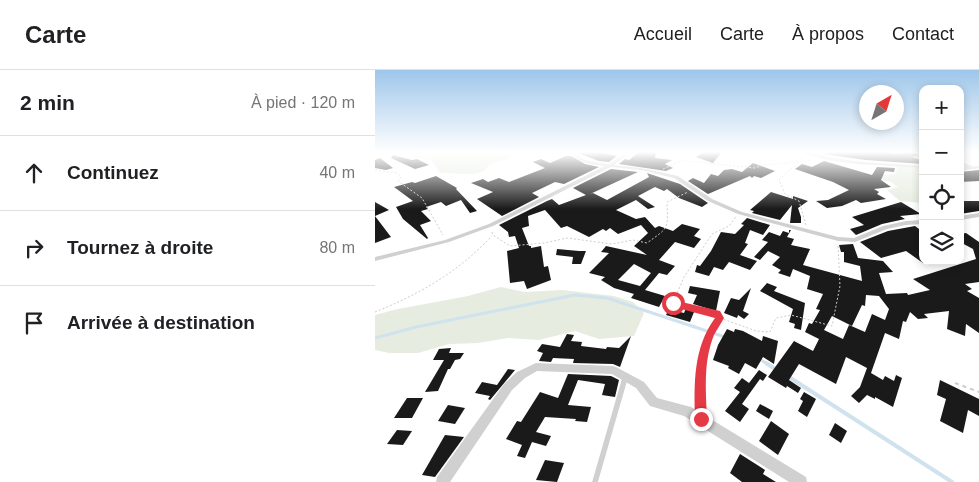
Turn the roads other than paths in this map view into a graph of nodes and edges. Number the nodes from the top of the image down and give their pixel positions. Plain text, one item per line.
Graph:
1 (599, 171) edge
2 (650, 171) edge
3 (979, 215) edge
4 (964, 217) edge
5 (919, 222) edge
6 (375, 259) edge
7 (705, 346) road end
8 (626, 376) junction
9 (701, 419) junction
10 (443, 482) edge
11 (595, 482) edge
12 (801, 482) edge

1 - 6 street
2 - 5 street
3 - 4 street
7 - 9 lane
8 - 9 street
8 - 10 street
8 - 11 lane
9 - 12 street

